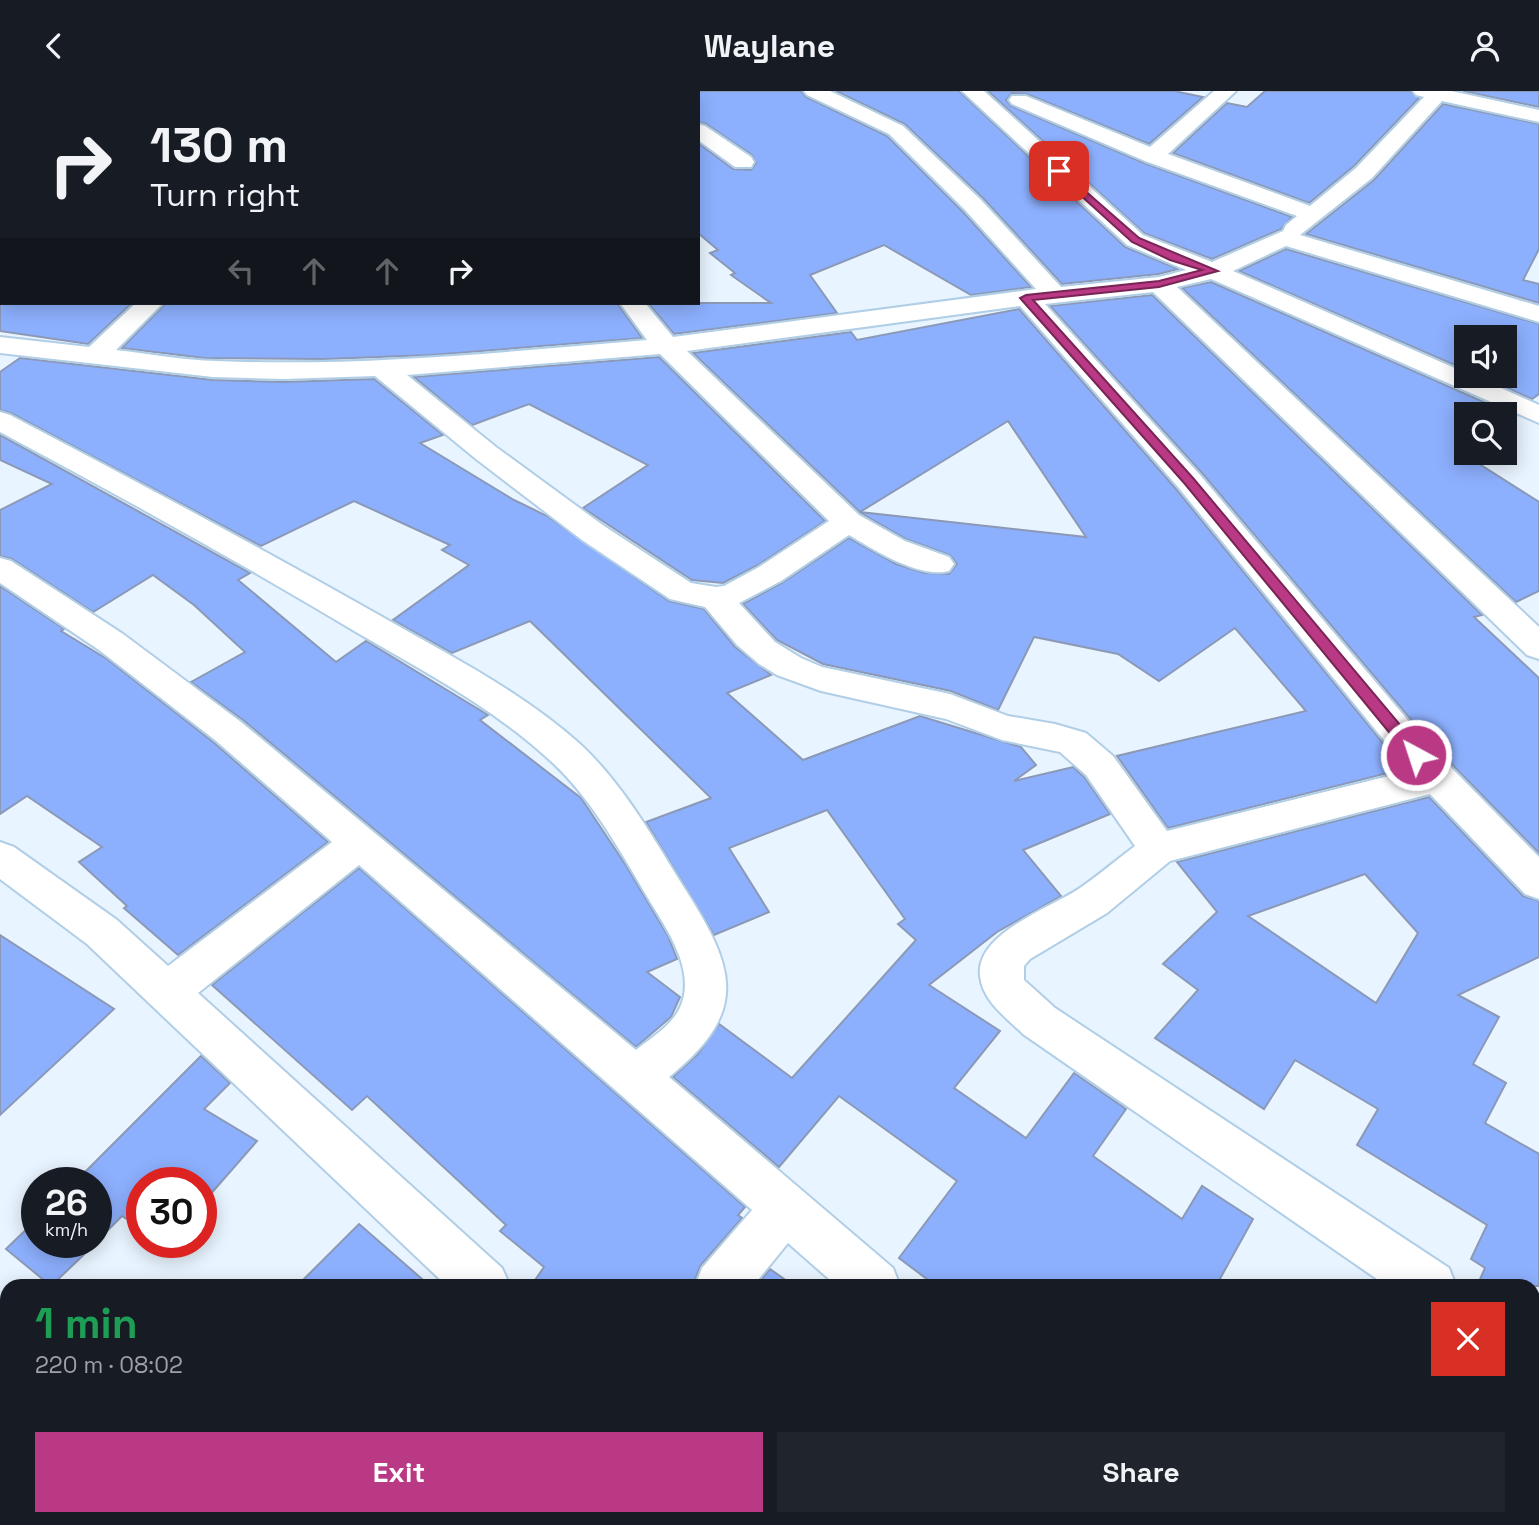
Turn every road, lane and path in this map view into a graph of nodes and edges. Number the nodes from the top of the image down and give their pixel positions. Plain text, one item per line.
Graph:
1 (814, 91) edge
2 (972, 91) edge
3 (1226, 91) edge
4 (1430, 93) edge
5 (1025, 96) edge
6 (996, 113) junction
7 (1539, 116) edge
8 (700, 131) edge
9 (1153, 156) junction
10 (743, 162) dead end
11 (1314, 215) junction
12 (1284, 238) junction
13 (1213, 271) junction
14 (1159, 284) junction
15 (1040, 296) junction
16 (148, 305) edge
17 (634, 305) edge
18 (1538, 312) edge
19 (0, 345) edge
20 (666, 346) junction
21 (95, 356) junction
22 (382, 368) junction
23 (1539, 415) edge
24 (0, 421) edge
25 (848, 522) junction
26 (938, 564) dead end
27 (0, 568) edge
28 (716, 598) junction
29 (1539, 647) edge
30 (1437, 778) junction
31 (359, 843) junction
32 (1158, 849) junction
33 (0, 857) edge
34 (1539, 883) edge
35 (167, 992) junction
36 (636, 1077) junction
37 (785, 1209) junction
38 (476, 1279) edge
39 (726, 1279) edge
40 (867, 1279) edge
41 (1421, 1279) edge

1 - 15 street
2 - 6 street
3 - 9 street
4 - 7 street
4 - 11 street
5 - 6 street
5 - 9 street
6 - 13 street
8 - 10 street
9 - 11 street
11 - 12 street
12 - 13 street
12 - 18 street
13 - 14 street
13 - 23 street
14 - 15 street
14 - 29 street
15 - 20 street
15 - 30 street
16 - 21 street
17 - 20 street
19 - 21 street
20 - 22 street
20 - 25 street
21 - 22 street
22 - 28 street
24 - 36 street
25 - 26 street
25 - 28 street
27 - 31 street
28 - 32 street
30 - 32 street
30 - 34 street
31 - 35 street
31 - 36 street
32 - 41 street
33 - 35 street
35 - 38 street
36 - 37 street
37 - 39 street
37 - 40 street

